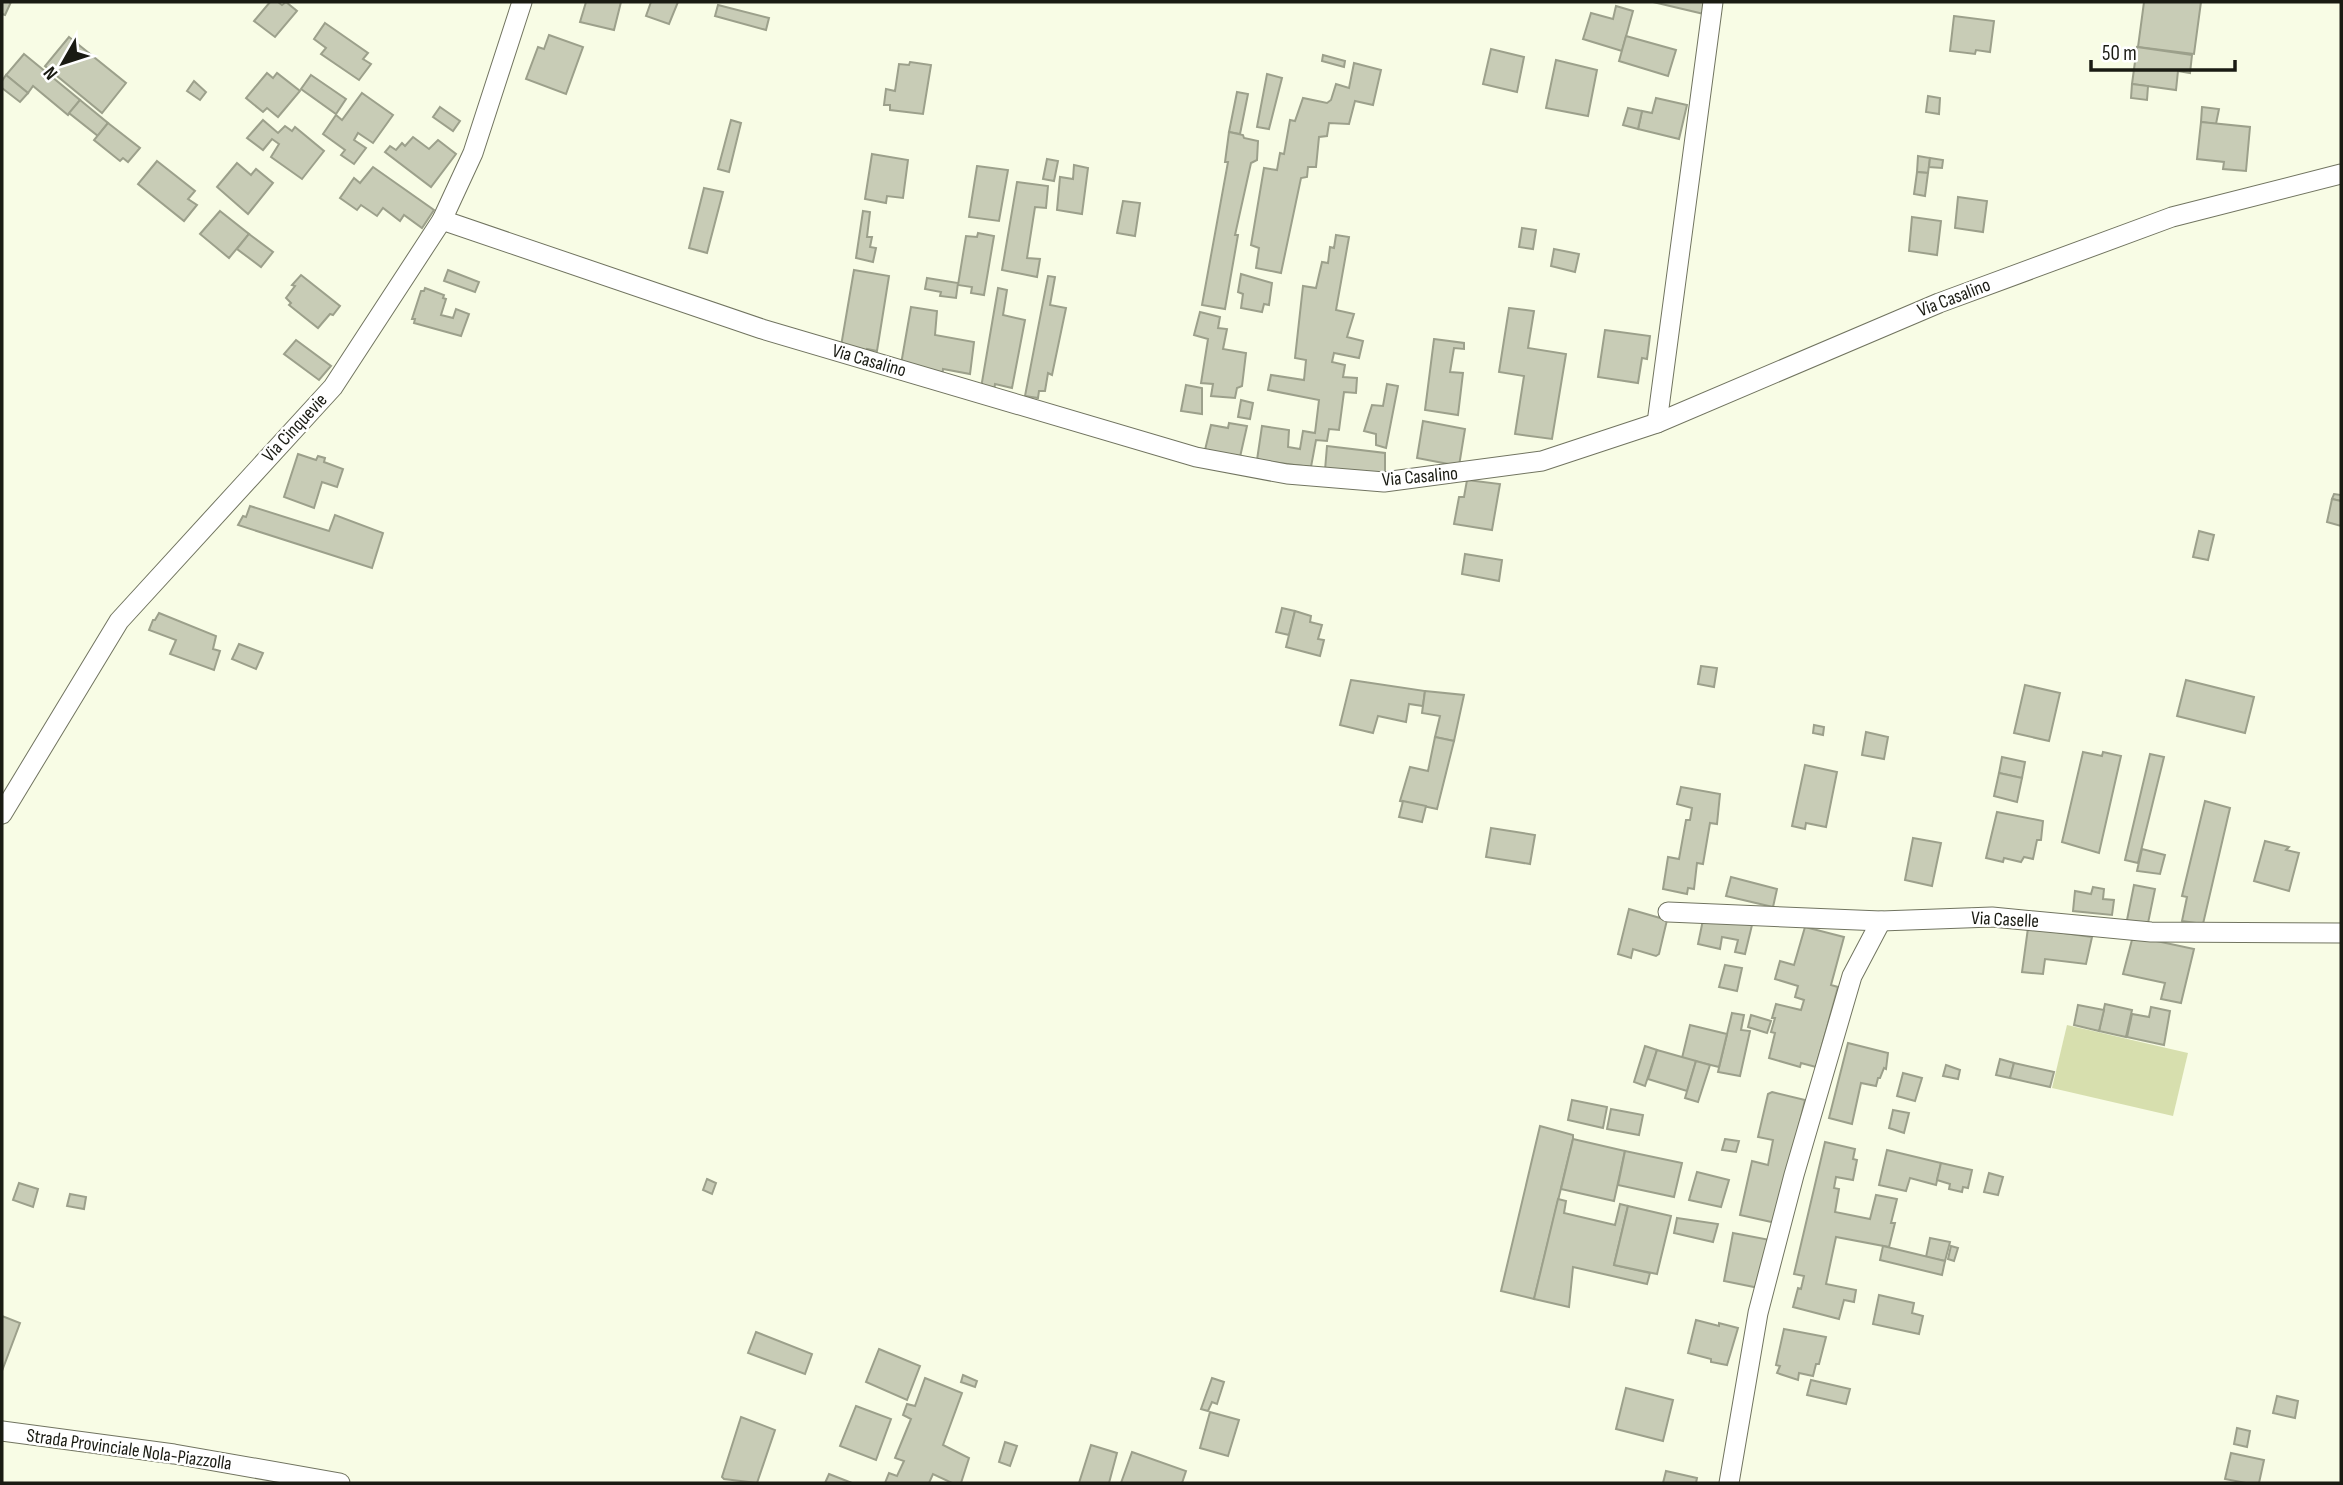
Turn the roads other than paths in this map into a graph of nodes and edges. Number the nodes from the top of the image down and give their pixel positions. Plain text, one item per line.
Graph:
1 (522, 2) edge
2 (1713, 2) edge
3 (2341, 174) edge
4 (442, 220) junction
5 (1657, 423) junction
6 (2, 814) edge
7 (1668, 912) dead end
8 (1881, 921) junction
9 (2341, 933) edge
10 (2, 1431) edge
11 (340, 1483) edge
12 (1729, 1483) edge

1 - 4 street, Via Cinquevie
2 - 5 street
3 - 5 street, Via Casalino
4 - 5 street, Via Casalino
4 - 6 street, Via Cinquevie
7 - 8 street, Via Caselle
8 - 9 street, Via Caselle
8 - 12 street
10 - 11 street, Strada Provinciale Nola-Piazzolla

